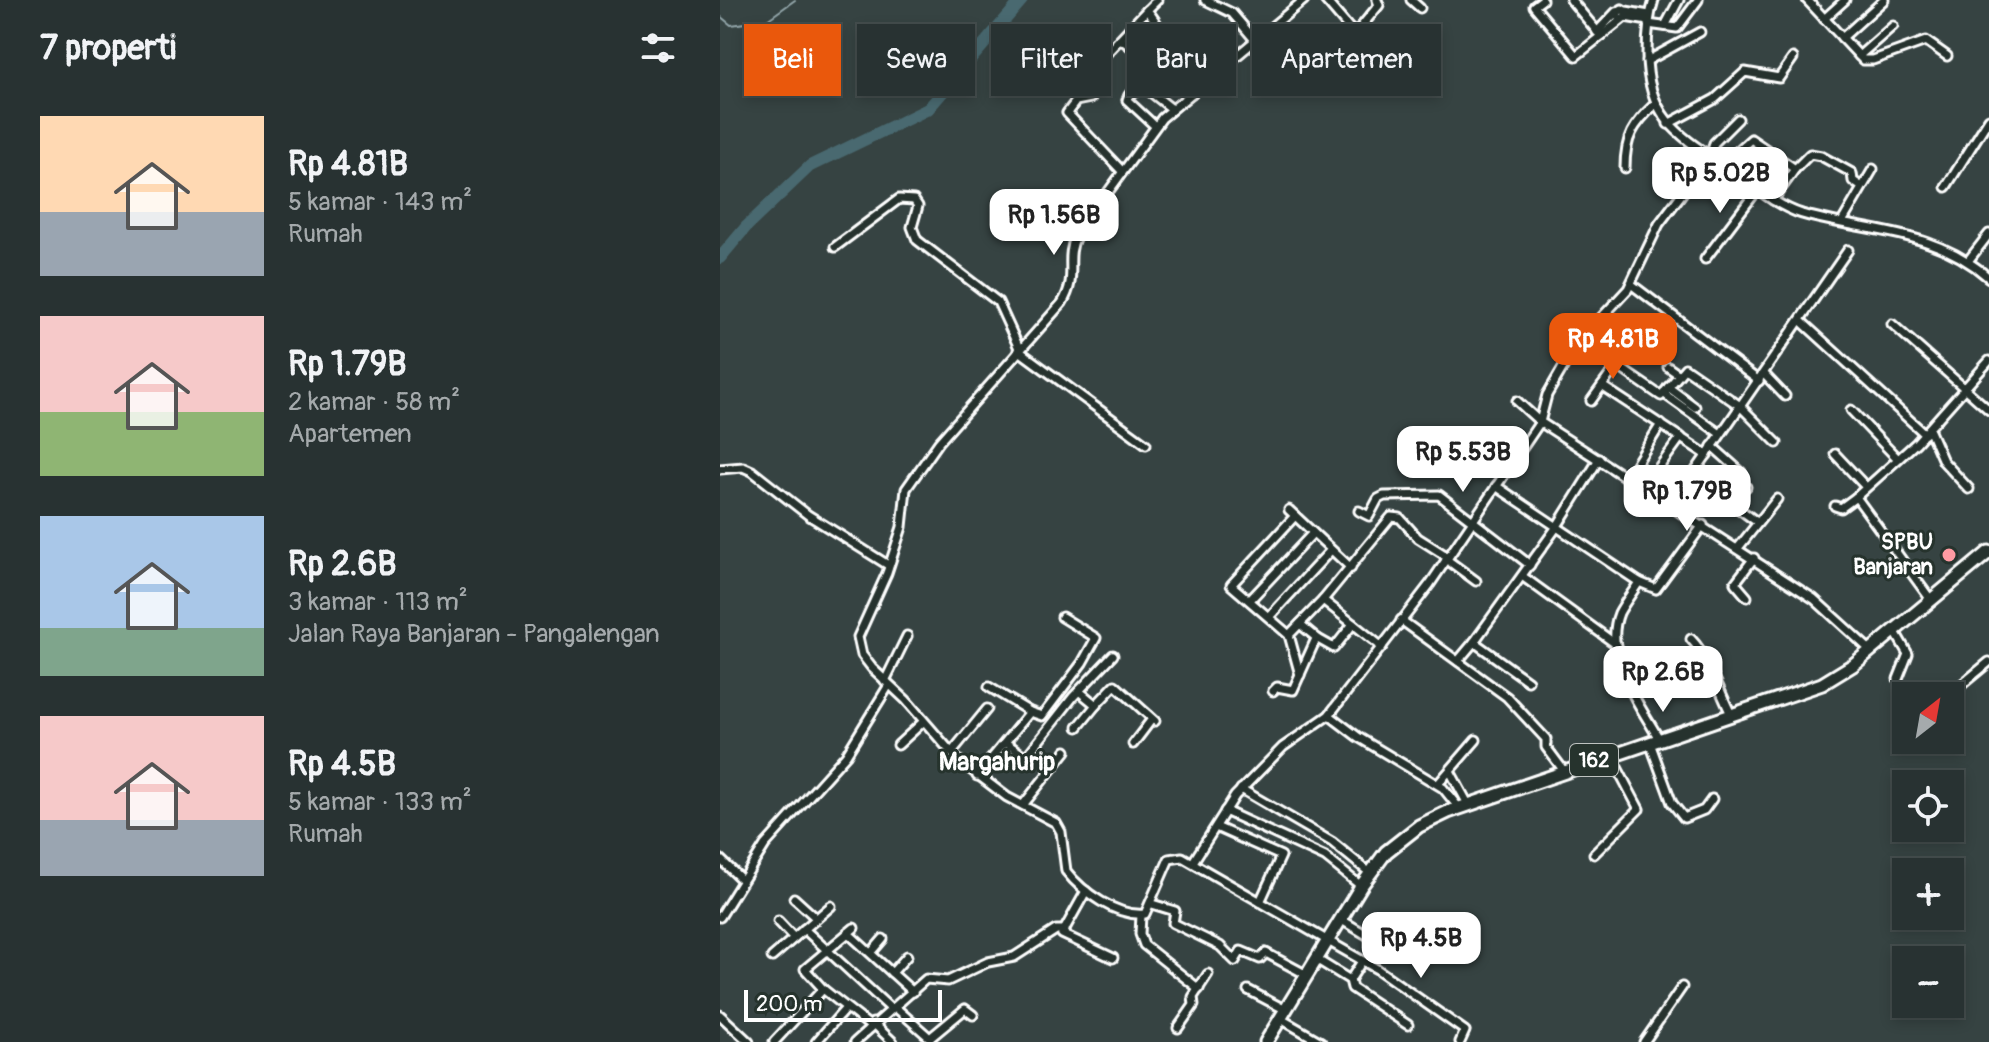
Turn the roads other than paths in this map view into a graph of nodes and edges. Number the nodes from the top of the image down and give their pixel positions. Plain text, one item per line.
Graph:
1 (1157, 0) edge
2 (1205, 0) edge
3 (1304, 0) edge
4 (1325, 0) edge
5 (1377, 0) edge
6 (1411, 0) edge
7 (1542, 0) edge
8 (1571, 0) edge
9 (1654, 0) edge
10 (1679, 0) edge
11 (1698, 0) edge
12 (1807, 0) edge
13 (1845, 0) edge
14 (1884, 0) edge
15 (1420, 8) dead end
16 (1147, 10) junction
17 (1824, 19) junction
18 (1648, 20) junction
19 (1159, 24) edge
20 (1275, 24) edge
21 (1346, 24) edge
22 (1364, 24) edge
23 (1665, 26) junction
24 (1893, 26) dead end
25 (1700, 32) dead end
26 (1599, 34) junction
27 (1252, 36) edge
28 (1842, 38) junction
29 (1122, 40) junction
30 (1252, 43) edge
31 (1127, 44) edge
32 (1236, 56) edge
33 (1859, 56) junction
34 (1947, 56) dead end
35 (1793, 58) dead end
36 (1647, 61) junction
37 (1132, 96) edge
38 (1155, 96) edge
39 (1188, 96) edge
40 (1655, 104) junction
41 (1172, 109) junction
42 (1738, 119) dead end
43 (1989, 119) edge
44 (1668, 124) junction
45 (1155, 126) junction
46 (1714, 158) junction
47 (1625, 168) dead end
48 (1795, 169) junction
49 (1873, 169) dead end
50 (1121, 170) junction
51 (1862, 187) junction
52 (1946, 187) dead end
53 (1758, 189) junction
54 (1773, 200) junction
55 (1842, 222) junction
56 (1989, 234) edge
57 (835, 247) dead end
58 (1848, 250) dead end
59 (1705, 259) dead end
60 (1968, 261) junction
61 (1989, 278) edge
62 (1631, 284) junction
63 (1801, 321) junction
64 (1892, 324) dead end
65 (1581, 341) junction
66 (1017, 345) junction
67 (1989, 361) edge
68 (1617, 365) junction
69 (1668, 367) dead end
70 (1678, 374) junction
71 (1762, 378) junction
72 (1602, 386) junction
73 (1964, 387) junction
74 (1666, 390) junction
75 (1785, 396) dead end
76 (1517, 401) dead end
77 (1591, 401) dead end
78 (1740, 406) junction
79 (1695, 407) dead end
80 (1851, 410) dead end
81 (1989, 410) edge
82 (1540, 422) junction
83 (1661, 424) junction
84 (1927, 431) junction
85 (1719, 433) junction
86 (1681, 437) junction
87 (1777, 443) dead end
88 (1146, 444) dead end
89 (1712, 446) junction
90 (1835, 454) dead end
91 (1707, 455) junction
92 (1897, 458) junction
93 (1599, 459) junction
94 (720, 469) edge
95 (1628, 477) junction
96 (1496, 486) junction
97 (1746, 487) dead end
98 (1866, 487) junction
99 (1644, 488) junction
100 (1969, 489) dead end
101 (1856, 497) junction
102 (1777, 499) dead end
103 (1672, 505) junction
104 (1735, 506) dead end
105 (1835, 506) dead end
106 (1359, 511) dead end
107 (1473, 521) junction
108 (1757, 522) junction
109 (1703, 525) junction
110 (1556, 528) junction
111 (1313, 533) junction
112 (1738, 548) junction
113 (1331, 550) junction
114 (1989, 552) edge
115 (1447, 558) junction
116 (1754, 558) junction
117 (888, 565) junction
118 (1530, 565) junction
119 (1351, 568) junction
120 (1522, 576) junction
121 (1476, 581) dead end
122 (1639, 582) junction
123 (1747, 597) dead end
124 (1250, 600) junction
125 (1323, 600) junction
126 (1931, 600) junction
127 (1062, 617) dead end
128 (1269, 617) junction
129 (1401, 620) junction
130 (1300, 624) junction
131 (1353, 624) junction
132 (1894, 630) junction
133 (1289, 635) junction
134 (907, 636) dead end
135 (1318, 639) junction
136 (1691, 639) dead end
137 (1474, 642) junction
138 (1617, 645) junction
139 (1382, 647) junction
140 (1870, 650) junction
141 (1113, 655) dead end
142 (1458, 661) junction
143 (1989, 662) edge
144 (1300, 675) junction
145 (1898, 679) dead end
146 (1528, 681) dead end
147 (887, 683) junction
148 (1964, 683) edge
149 (989, 687) dead end
150 (1079, 691) junction
151 (1273, 691) dead end
152 (1096, 705) junction
153 (987, 709) dead end
154 (1030, 712) junction
155 (1329, 715) junction
156 (1732, 716) junction
157 (923, 722) junction
158 (1078, 727) dead end
159 (1476, 740) dead end
160 (1655, 741) junction
161 (1006, 743) junction
162 (1133, 744) dead end
163 (898, 745) dead end
164 (1066, 751) dead end
165 (951, 753) junction
166 (1611, 756) junction
167 (1450, 771) junction
168 (1564, 771) junction
169 (977, 776) junction
170 (1438, 784) junction
171 (1241, 789) junction
172 (1712, 799) dead end
173 (1023, 805) junction
174 (1464, 806) junction
175 (1225, 811) junction
176 (1216, 827) junction
177 (1594, 854) dead end
178 (720, 859) edge
179 (1193, 862) junction
180 (1370, 873) junction
181 (742, 880) junction
182 (1361, 886) junction
183 (1086, 891) junction
184 (794, 898) dead end
185 (1260, 902) junction
186 (1152, 904) junction
187 (831, 906) dead end
188 (1141, 915) junction
189 (720, 917) edge
190 (816, 918) junction
191 (1340, 919) junction
192 (778, 921) dead end
193 (804, 929) junction
194 (1064, 932) junction
195 (794, 938) junction
196 (883, 939) dead end
197 (1328, 941) junction
198 (1392, 950) dead end
199 (826, 951) junction
200 (871, 953) junction
201 (907, 956) dead end
202 (772, 957) dead end
203 (1113, 958) dead end
204 (1316, 959) junction
205 (1362, 961) junction
206 (892, 973) junction
207 (1208, 974) dead end
208 (1307, 975) junction
209 (1350, 980) junction
210 (1682, 987) dead end
211 (823, 989) junction
212 (1199, 989) junction
213 (1248, 990) dead end
214 (913, 992) junction
215 (846, 1008) junction
216 (893, 1008) junction
217 (1283, 1014) junction
218 (720, 1015) edge
219 (973, 1015) dead end
220 (872, 1024) junction
221 (1408, 1025) dead end
222 (1178, 1028) dead end
223 (749, 1042) edge
224 (774, 1042) edge
225 (816, 1042) edge
226 (855, 1042) edge
227 (893, 1042) edge
228 (1266, 1042) edge
229 (1321, 1042) edge
230 (1460, 1042) edge
231 (1644, 1042) edge

1 - 16 street
2 - 27 street
3 - 20 street
4 - 21 street
5 - 22 street
6 - 15 street
7 - 26 street
8 - 26 street
9 - 18 street
10 - 23 street
11 - 23 street
12 - 17 street
13 - 17 street
14 - 28 street
16 - 19 street
16 - 29 street
17 - 28 street
18 - 23 street
18 - 26 street
18 - 36 street
24 - 33 street
25 - 36 street
28 - 33 street
29 - 31 street
29 - 50 street
30 - 32 street
33 - 34 street
35 - 44 street
36 - 40 street
37 - 45 street
38 - 41 street
39 - 41 street
40 - 44 street
40 - 47 street
41 - 45 street
42 - 46 street
43 - 52 street
44 - 46 street
45 - 50 street
46 - 48 street
46 - 53 street
46 - 62 street
48 - 51 street
48 - 54 street
49 - 51 street
50 - 66 street
51 - 55 street
53 - 54 street
53 - 59 street
54 - 55 street
55 - 60 street
56 - 60 street
57 - 66 street
58 - 63 street
60 - 61 street
62 - 65 street
62 - 71 street
63 - 71 street
63 - 84 street
64 - 73 street
65 - 68 street
65 - 82 street
66 - 88 street
66 - 117 street
67 - 73 street
68 - 72 street
68 - 74 street
69 - 70 street
70 - 74 street
70 - 78 street
71 - 75 street
71 - 78 street
72 - 77 street
72 - 83 street
73 - 81 street
73 - 84 street
74 - 79 street
74 - 85 street
76 - 82 street
78 - 85 street
78 - 87 street
80 - 92 street
82 - 93 street
82 - 96 street
83 - 86 street
83 - 95 street
84 - 92 street
84 - 100 street
85 - 89 street
86 - 91 street
86 - 99 street
89 - 91 street
89 - 97 street
90 - 98 street
91 - 103 street
92 - 98 street
93 - 95 street
93 - 110 street
94 - 117 street
95 - 99 street
96 - 107 street
96 - 110 street
98 - 101 street
99 - 103 street
101 - 105 street
101 - 126 street
102 - 108 street
103 - 109 street
104 - 108 street
106 - 107 street
107 - 115 street
107 - 118 street
108 - 112 street
109 - 112 street
109 - 122 street
110 - 118 street
110 - 122 street
111 - 113 street
111 - 124 street
111 - 124 street
112 - 116 street
113 - 119 street
113 - 128 street
114 - 126 main road, 162
115 - 119 street
115 - 121 street
115 - 129 street
116 - 123 street
116 - 140 street
117 - 147 street
118 - 120 street
119 - 125 street
120 - 137 street
120 - 138 street
122 - 138 street
124 - 128 street
125 - 130 street
125 - 131 street
126 - 132 main road, 162
127 - 154 street
128 - 133 street
129 - 139 street
129 - 142 street
130 - 133 street
130 - 135 street
131 - 135 street
131 - 139 street
132 - 140 main road, 162
132 - 145 street
133 - 144 street
134 - 147 street
135 - 144 street
136 - 156 street
137 - 142 street
137 - 146 street
138 - 160 street
139 - 155 street
140 - 156 main road, 162
141 - 150 street
142 - 168 street
143 - 148 street
144 - 151 street
147 - 157 street
147 - 181 street
149 - 154 street
150 - 152 street
150 - 161 street
152 - 158 street
152 - 162 street
153 - 165 street
154 - 161 street
155 - 170 street
155 - 171 street
156 - 160 main road, 162
157 - 163 street
157 - 165 street
159 - 167 street
160 - 166 main road, 162
160 - 172 street
161 - 169 street
164 - 173 street
165 - 169 street
166 - 168 main road, 162
166 - 177 street
167 - 170 street
167 - 174 street
168 - 174 main road, 162
169 - 173 street
170 - 174 street
171 - 175 street
171 - 180 street
173 - 183 street
174 - 180 main road, 162
175 - 176 street
175 - 182 street
176 - 179 street
176 - 185 street
178 - 181 street
179 - 185 street
179 - 186 street
180 - 182 main road, 162
181 - 189 street
182 - 191 main road, 162
183 - 188 street
183 - 194 street
184 - 190 street
185 - 197 street
186 - 188 street
186 - 208 street
187 - 190 street
188 - 212 street
190 - 193 street
191 - 197 main road, 162
191 - 198 street
192 - 195 street
193 - 195 street
193 - 199 street
194 - 203 street
194 - 214 street
195 - 202 street
196 - 200 street
197 - 204 main road, 162
197 - 205 street
199 - 200 street
199 - 211 street
199 - 216 street
200 - 206 street
201 - 206 street
204 - 208 main road, 162
204 - 209 street
205 - 209 street
205 - 230 street
206 - 214 street
207 - 212 street
208 - 217 main road, 162
209 - 221 street
210 - 231 street
211 - 215 street
211 - 224 street
212 - 222 street
213 - 217 street
214 - 216 street
215 - 220 street
215 - 225 street
216 - 219 street
216 - 220 street
217 - 228 main road, 162
217 - 229 street
218 - 223 street
220 - 226 street
220 - 227 street

